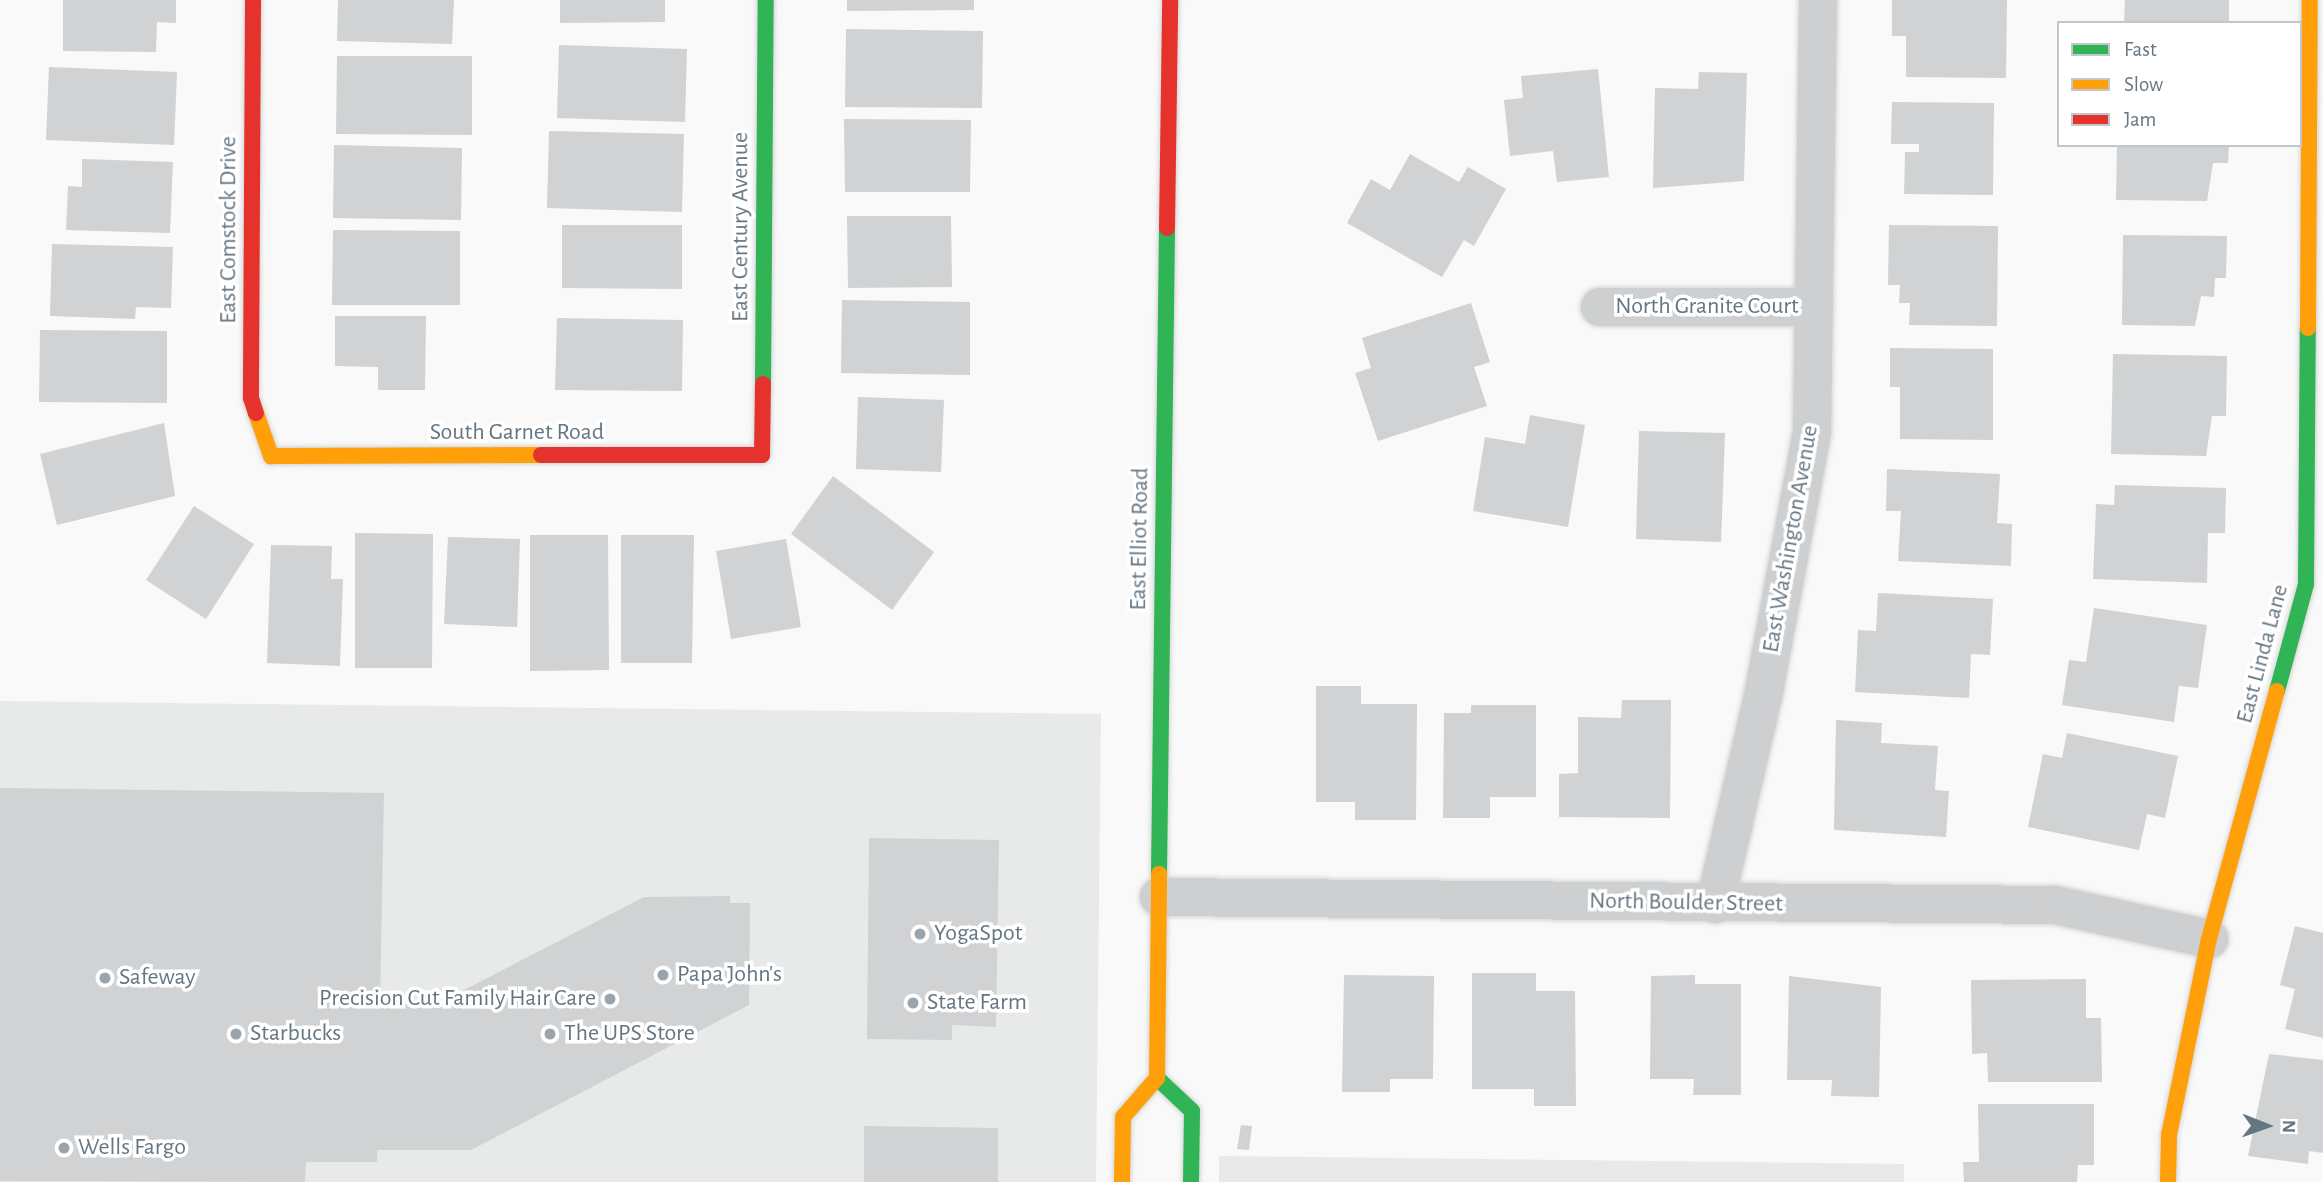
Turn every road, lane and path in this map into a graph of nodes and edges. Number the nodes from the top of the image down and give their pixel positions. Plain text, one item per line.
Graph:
1 (253, 0) edge
2 (766, 0) edge
3 (1170, 0) edge
4 (1818, 0) edge
5 (2310, 0) edge
6 (1601, 307) dead end
7 (1814, 307) junction
8 (762, 455) joint
9 (271, 456) joint
10 (1159, 897) junction
11 (1715, 904) junction
12 (2209, 939) junction
13 (1157, 1078) junction
14 (1122, 1182) edge
15 (1191, 1182) edge
16 (2168, 1182) edge

1 - 9 street, East Comstock Drive
2 - 8 street, East Century Avenue
3 - 10 street, East Elliot Road
4 - 7 street, East Washington Avenue
5 - 12 street, East Linda Lane
6 - 7 street, North Granite Court
7 - 11 street, East Washington Avenue
8 - 9 street, South Garnet Road
10 - 11 street, North Boulder Street
10 - 13 street, East Elliot Road
11 - 12 street, North Boulder Street
12 - 16 street, East Linda Lane
13 - 14 street
13 - 15 street

